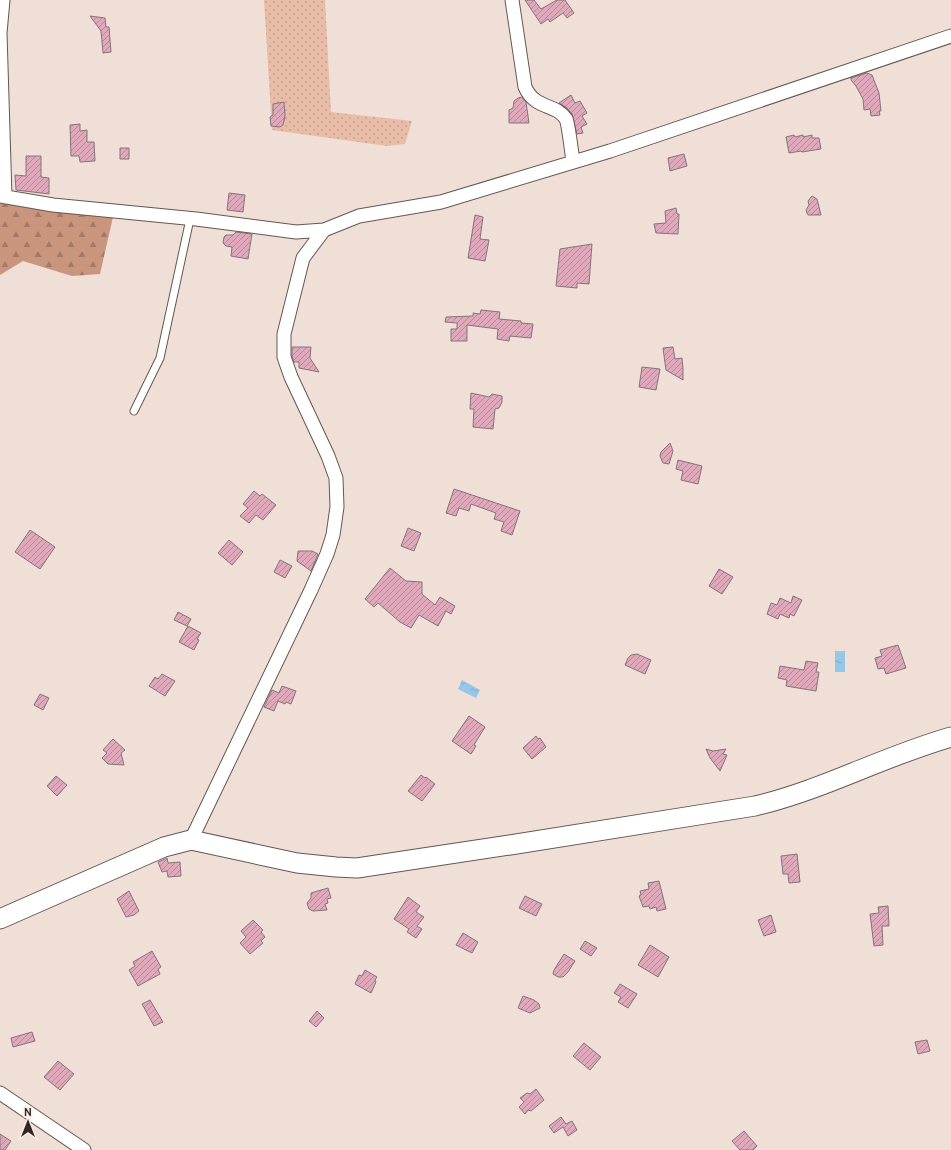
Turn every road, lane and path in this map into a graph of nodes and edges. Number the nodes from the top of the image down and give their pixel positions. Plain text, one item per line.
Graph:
1 (3, 0) edge
2 (512, 0) edge
3 (951, 36) edge
4 (573, 162) junction
5 (3, 197) edge
6 (190, 219) junction
7 (324, 230) junction
8 (134, 411) dead end
9 (951, 737) edge
10 (191, 840) junction
11 (0, 919) edge
12 (0, 1092) edge
13 (84, 1150) edge

1 - 5 street
2 - 4 street
3 - 4 street
4 - 7 street
5 - 6 street
6 - 7 street
6 - 8 lane
7 - 10 street
9 - 10 main road
10 - 11 main road
12 - 13 street

